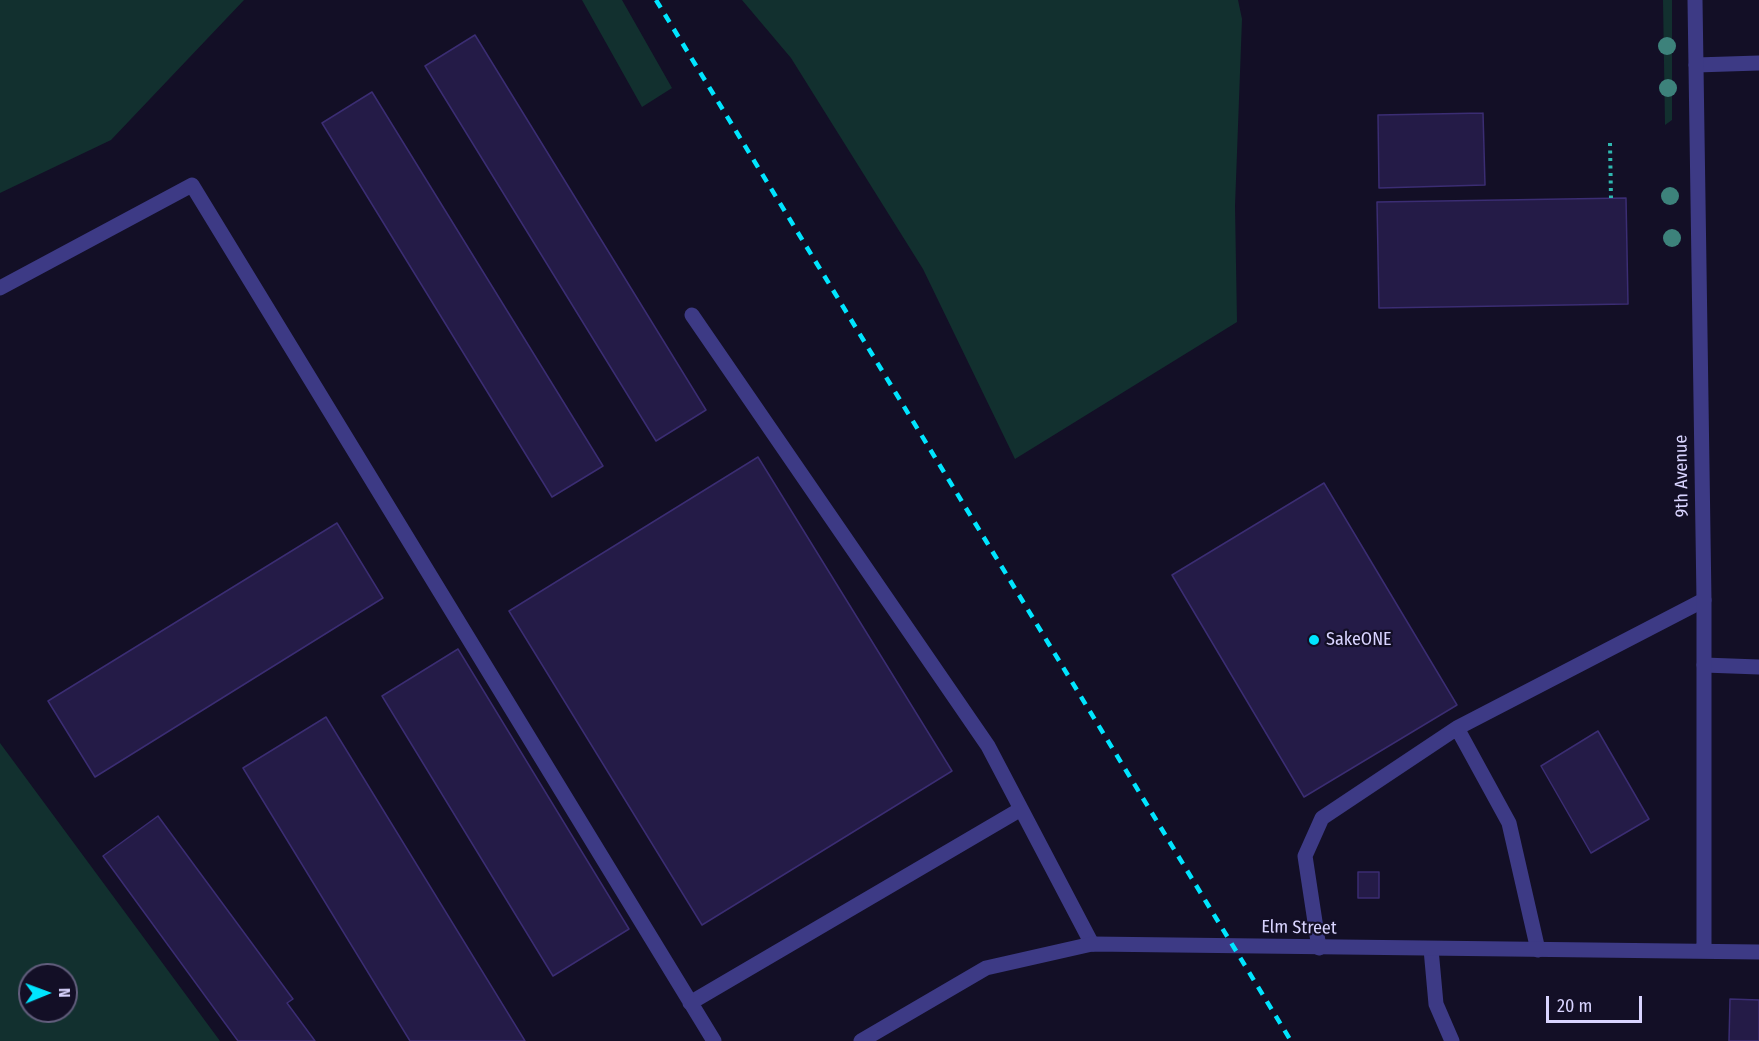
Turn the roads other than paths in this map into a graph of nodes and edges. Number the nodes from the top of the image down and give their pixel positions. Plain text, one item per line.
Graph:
1 (1695, 0) edge
2 (1759, 63) edge
3 (1696, 65) junction
4 (0, 288) edge
5 (692, 315) dead end
6 (1704, 600) junction
7 (1704, 665) junction
8 (1759, 667) edge
9 (1457, 728) junction
10 (1021, 809) junction
11 (1092, 944) junction
12 (1319, 948) junction
13 (1431, 949) junction
14 (1538, 950) junction
15 (1704, 951) junction
16 (1759, 952) edge
17 (690, 1003) junction
18 (714, 1041) edge
19 (861, 1041) edge
20 (1452, 1041) edge

1 - 3 street, 9th Avenue
2 - 3 street
3 - 6 street, 9th Avenue
4 - 17 street
5 - 10 street
6 - 7 street, 9th Avenue
6 - 9 street
7 - 8 street
7 - 15 street, 9th Avenue
9 - 12 street
9 - 14 street
10 - 11 street
10 - 17 street
11 - 12 street, Elm Street
11 - 19 street, Elm Street
12 - 13 street, Elm Street
13 - 14 street, Elm Street
13 - 20 street
14 - 15 street, Elm Street
15 - 16 street, Elm Street
17 - 18 street

